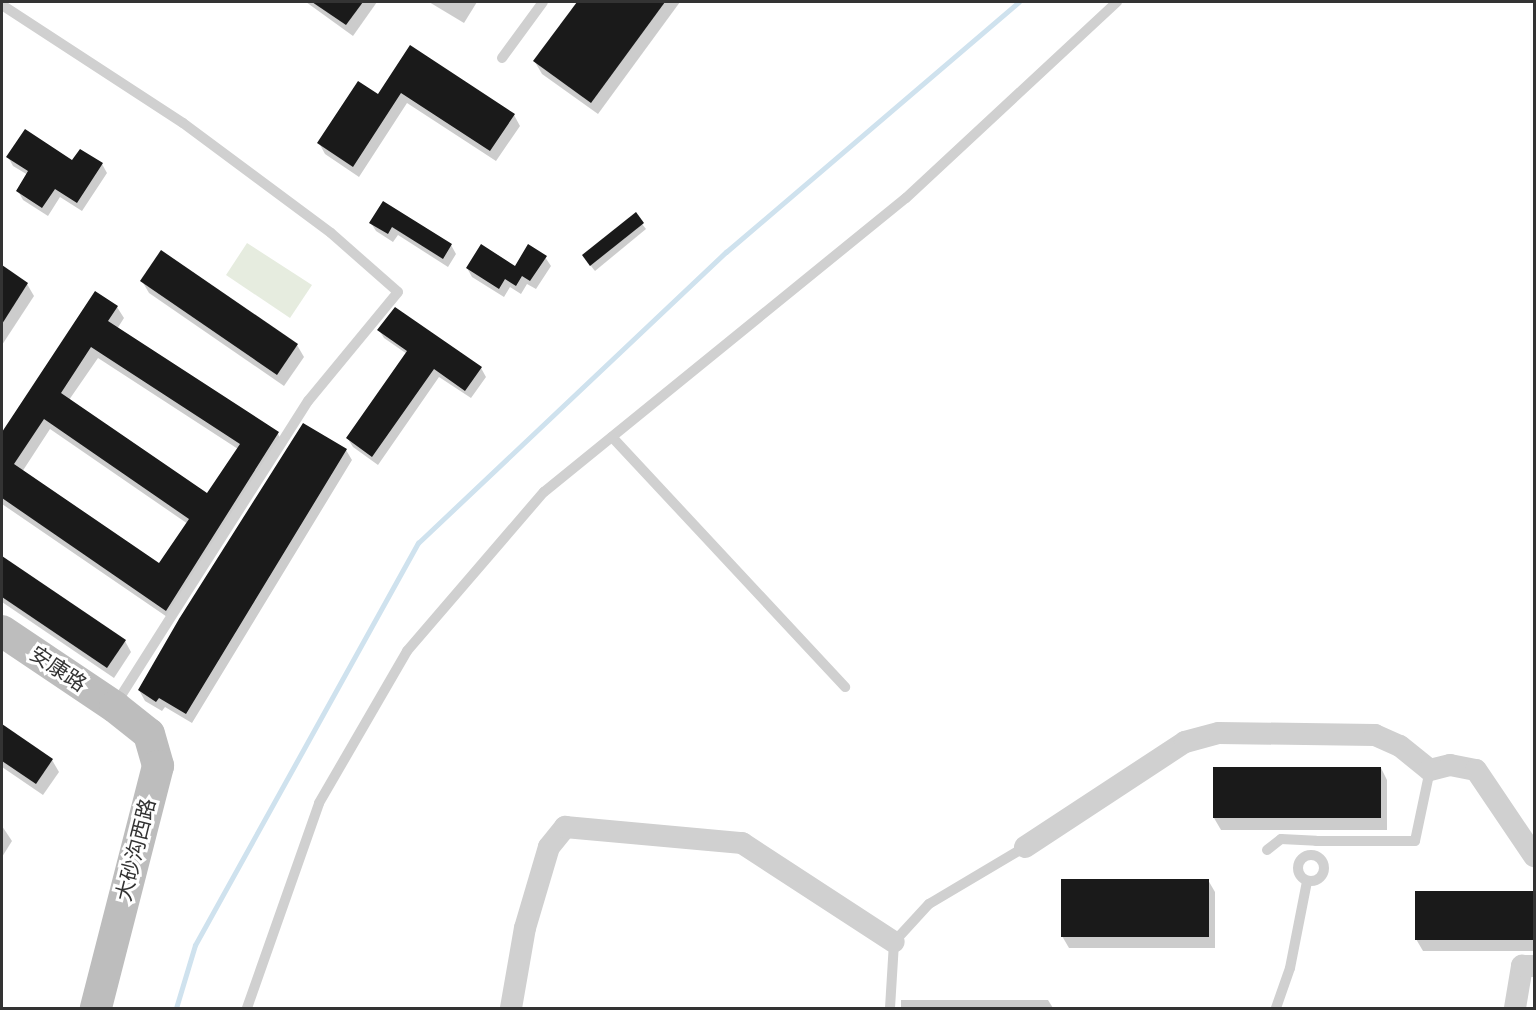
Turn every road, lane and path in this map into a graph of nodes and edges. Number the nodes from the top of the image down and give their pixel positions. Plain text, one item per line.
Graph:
1 (543, 2) edge
2 (1117, 2) edge
3 (2, 5) edge
4 (502, 58) dead end
5 (612, 437) junction
6 (2, 631) edge
7 (845, 687) dead end
8 (115, 707) junction
9 (1430, 770) junction
10 (1316, 841) junction
11 (1025, 847) joint
12 (1267, 850) dead end
13 (1313, 855) junction
14 (1534, 856) edge
15 (1307, 881) junction
16 (894, 942) junction
17 (1534, 966) edge
18 (96, 1008) edge
19 (247, 1008) edge
20 (511, 1008) edge
21 (890, 1008) edge
22 (1276, 1008) edge
23 (1515, 1008) edge

1 - 4 lane
2 - 5 lane
3 - 8 lane
5 - 7 lane
5 - 19 lane
6 - 8 street, 安康路
8 - 18 street, 大砂沟西路
9 - 10 lane
9 - 11 street
9 - 14 street
10 - 12 lane
10 - 13 lane
11 - 16 lane
13 - 15 lane
13 - 15 lane
15 - 22 lane
16 - 20 street
16 - 21 lane
17 - 23 street

